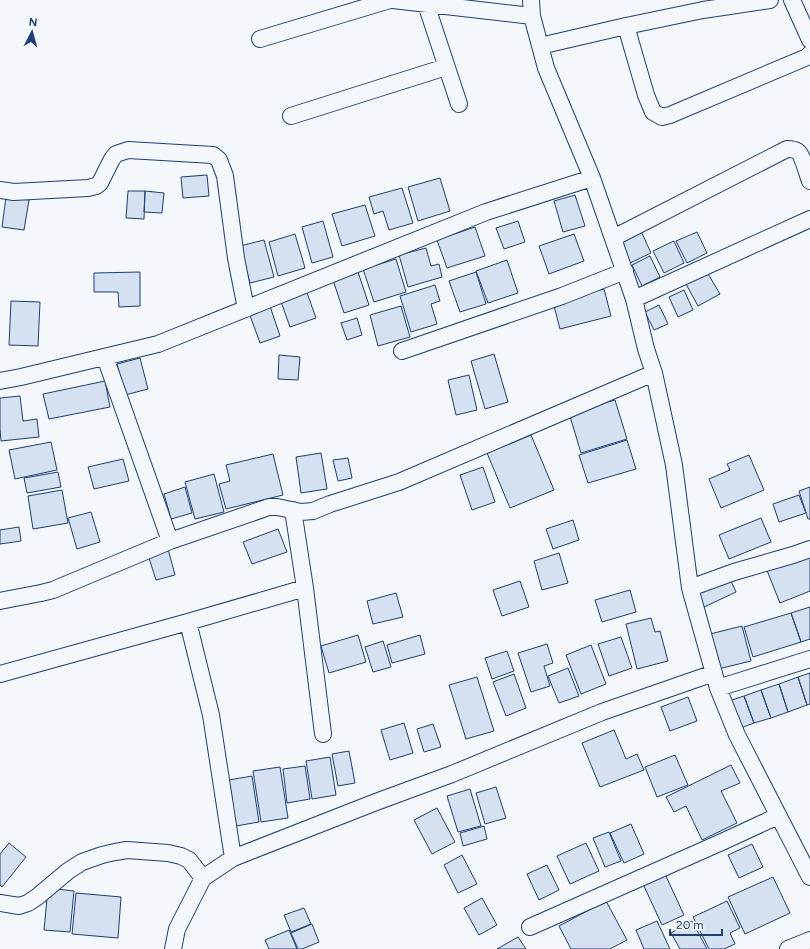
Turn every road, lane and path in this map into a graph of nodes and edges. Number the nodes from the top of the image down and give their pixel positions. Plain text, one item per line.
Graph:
1 (391, 0) edge
2 (531, 0) edge
3 (770, 0) edge
4 (792, 0) edge
5 (426, 4) junction
6 (532, 16) junction
7 (626, 26) junction
8 (260, 39) dead end
9 (810, 40) edge
10 (540, 46) junction
11 (810, 54) edge
12 (446, 67) junction
13 (458, 104) dead end
14 (291, 116) dead end
15 (592, 178) junction
16 (810, 181) edge
17 (0, 190) edge
18 (810, 219) edge
19 (613, 238) junction
20 (625, 271) junction
21 (634, 299) junction
22 (246, 309) junction
23 (402, 350) dead end
24 (105, 357) junction
25 (654, 374) junction
26 (0, 381) edge
27 (293, 510) junction
28 (170, 541) junction
29 (810, 548) edge
30 (305, 588) junction
31 (690, 588) junction
32 (0, 601) edge
33 (188, 622) junction
34 (810, 659) edge
35 (0, 674) edge
36 (716, 681) junction
37 (323, 734) dead end
38 (778, 816) junction
39 (233, 858) junction
40 (810, 877) edge
41 (202, 878) junction
42 (0, 903) edge
43 (530, 927) dead end
44 (810, 940) edge
45 (173, 949) edge
46 (788, 949) edge

1 - 5 street
1 - 8 street
2 - 6 street
3 - 7 street
4 - 9 street
5 - 6 street
5 - 12 street
6 - 10 street
7 - 10 street
7 - 11 street
10 - 15 street
12 - 13 street
12 - 14 street
15 - 19 street
15 - 22 street
16 - 19 street
17 - 22 street
18 - 21 street
19 - 20 street
20 - 21 street
20 - 23 street
21 - 25 street
22 - 24 street
24 - 26 street
24 - 28 street
25 - 27 street
25 - 31 street
27 - 28 street
27 - 30 street
28 - 32 street
29 - 31 street
30 - 33 street
30 - 37 street
31 - 36 street
33 - 35 street
33 - 39 street
34 - 36 street
36 - 38 street
36 - 39 street
38 - 40 street
38 - 43 street
39 - 41 street
41 - 42 street
41 - 45 street
44 - 46 street

